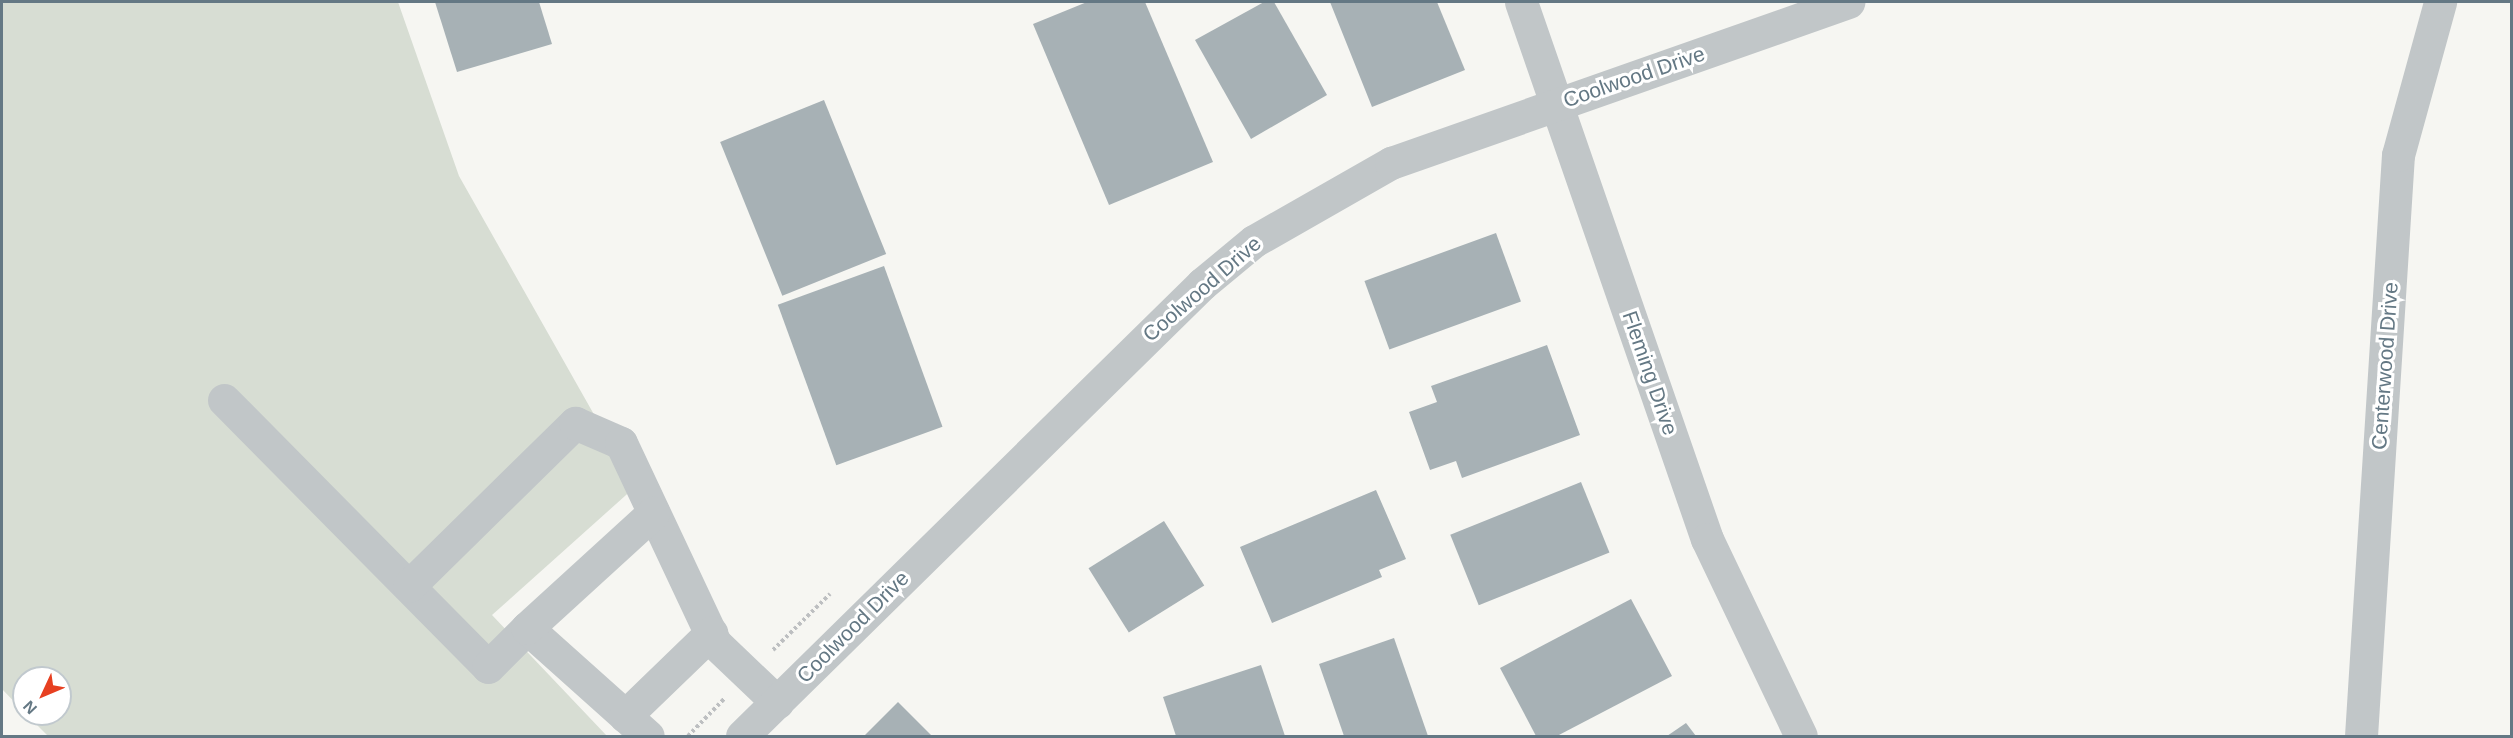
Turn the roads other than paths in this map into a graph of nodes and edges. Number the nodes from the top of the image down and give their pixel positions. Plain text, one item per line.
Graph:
1 (1521, 2) edge
2 (1849, 2) edge
3 (2440, 2) edge
4 (1557, 104) junction
5 (224, 400) dead end
6 (653, 513) junction
7 (409, 586) junction
8 (527, 628) junction
9 (711, 633) junction
10 (777, 702) junction
11 (636, 726) edge
12 (742, 736) edge
13 (1801, 736) edge
14 (2361, 736) edge

1 - 4 street, Fleming Drive
2 - 4 street, Coolwood Drive
3 - 14 street, Centerwood Drive
4 - 10 street, Coolwood Drive
4 - 13 street, Fleming Drive
5 - 7 street
6 - 7 street
6 - 8 street
6 - 9 street
7 - 8 street
8 - 11 street
9 - 10 street
9 - 11 street
10 - 12 street, Coolwood Drive

